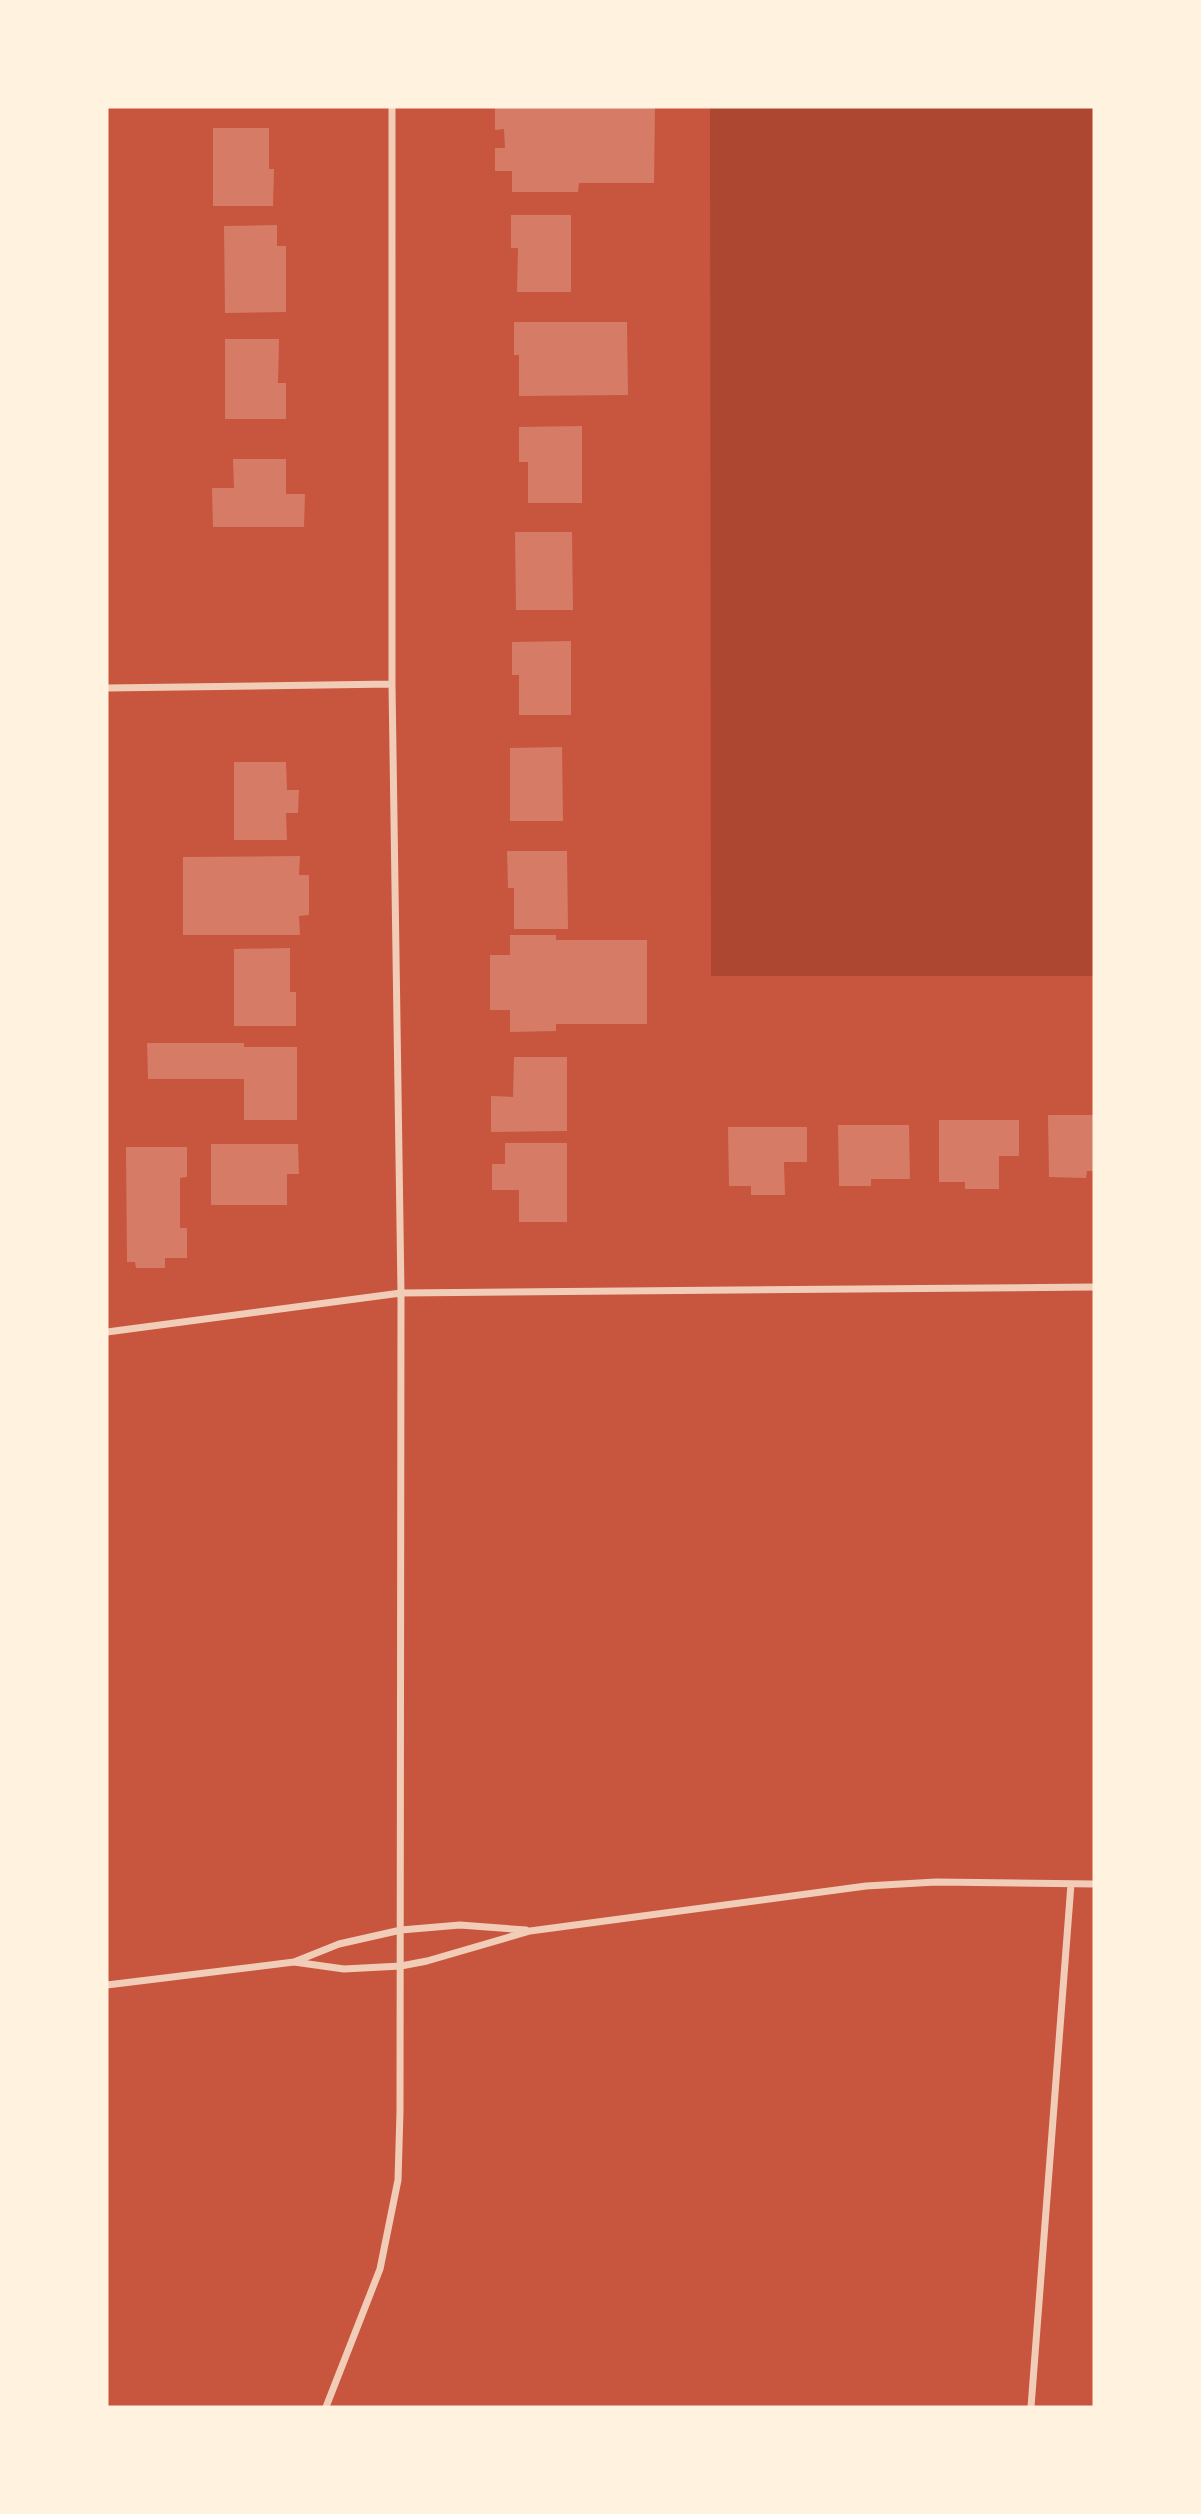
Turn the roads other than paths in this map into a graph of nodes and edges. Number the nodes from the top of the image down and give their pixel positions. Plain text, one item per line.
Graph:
1 (392, 107) edge
2 (392, 684) junction
3 (107, 688) edge
4 (1094, 1287) edge
5 (401, 1293) junction
6 (107, 1332) edge
7 (1072, 1884) junction
8 (1094, 1884) edge
9 (401, 1930) junction
10 (530, 1931) junction
11 (294, 1962) junction
12 (401, 1966) junction
13 (107, 1985) edge
14 (326, 2407) edge
15 (1031, 2407) edge

1 - 2 street
2 - 3 street
2 - 5 street
4 - 5 street
5 - 6 street
5 - 9 street
7 - 8 street
7 - 10 street
7 - 15 street
9 - 10 street
9 - 11 street
9 - 12 street
10 - 12 street
11 - 12 street
11 - 13 street
12 - 14 street

